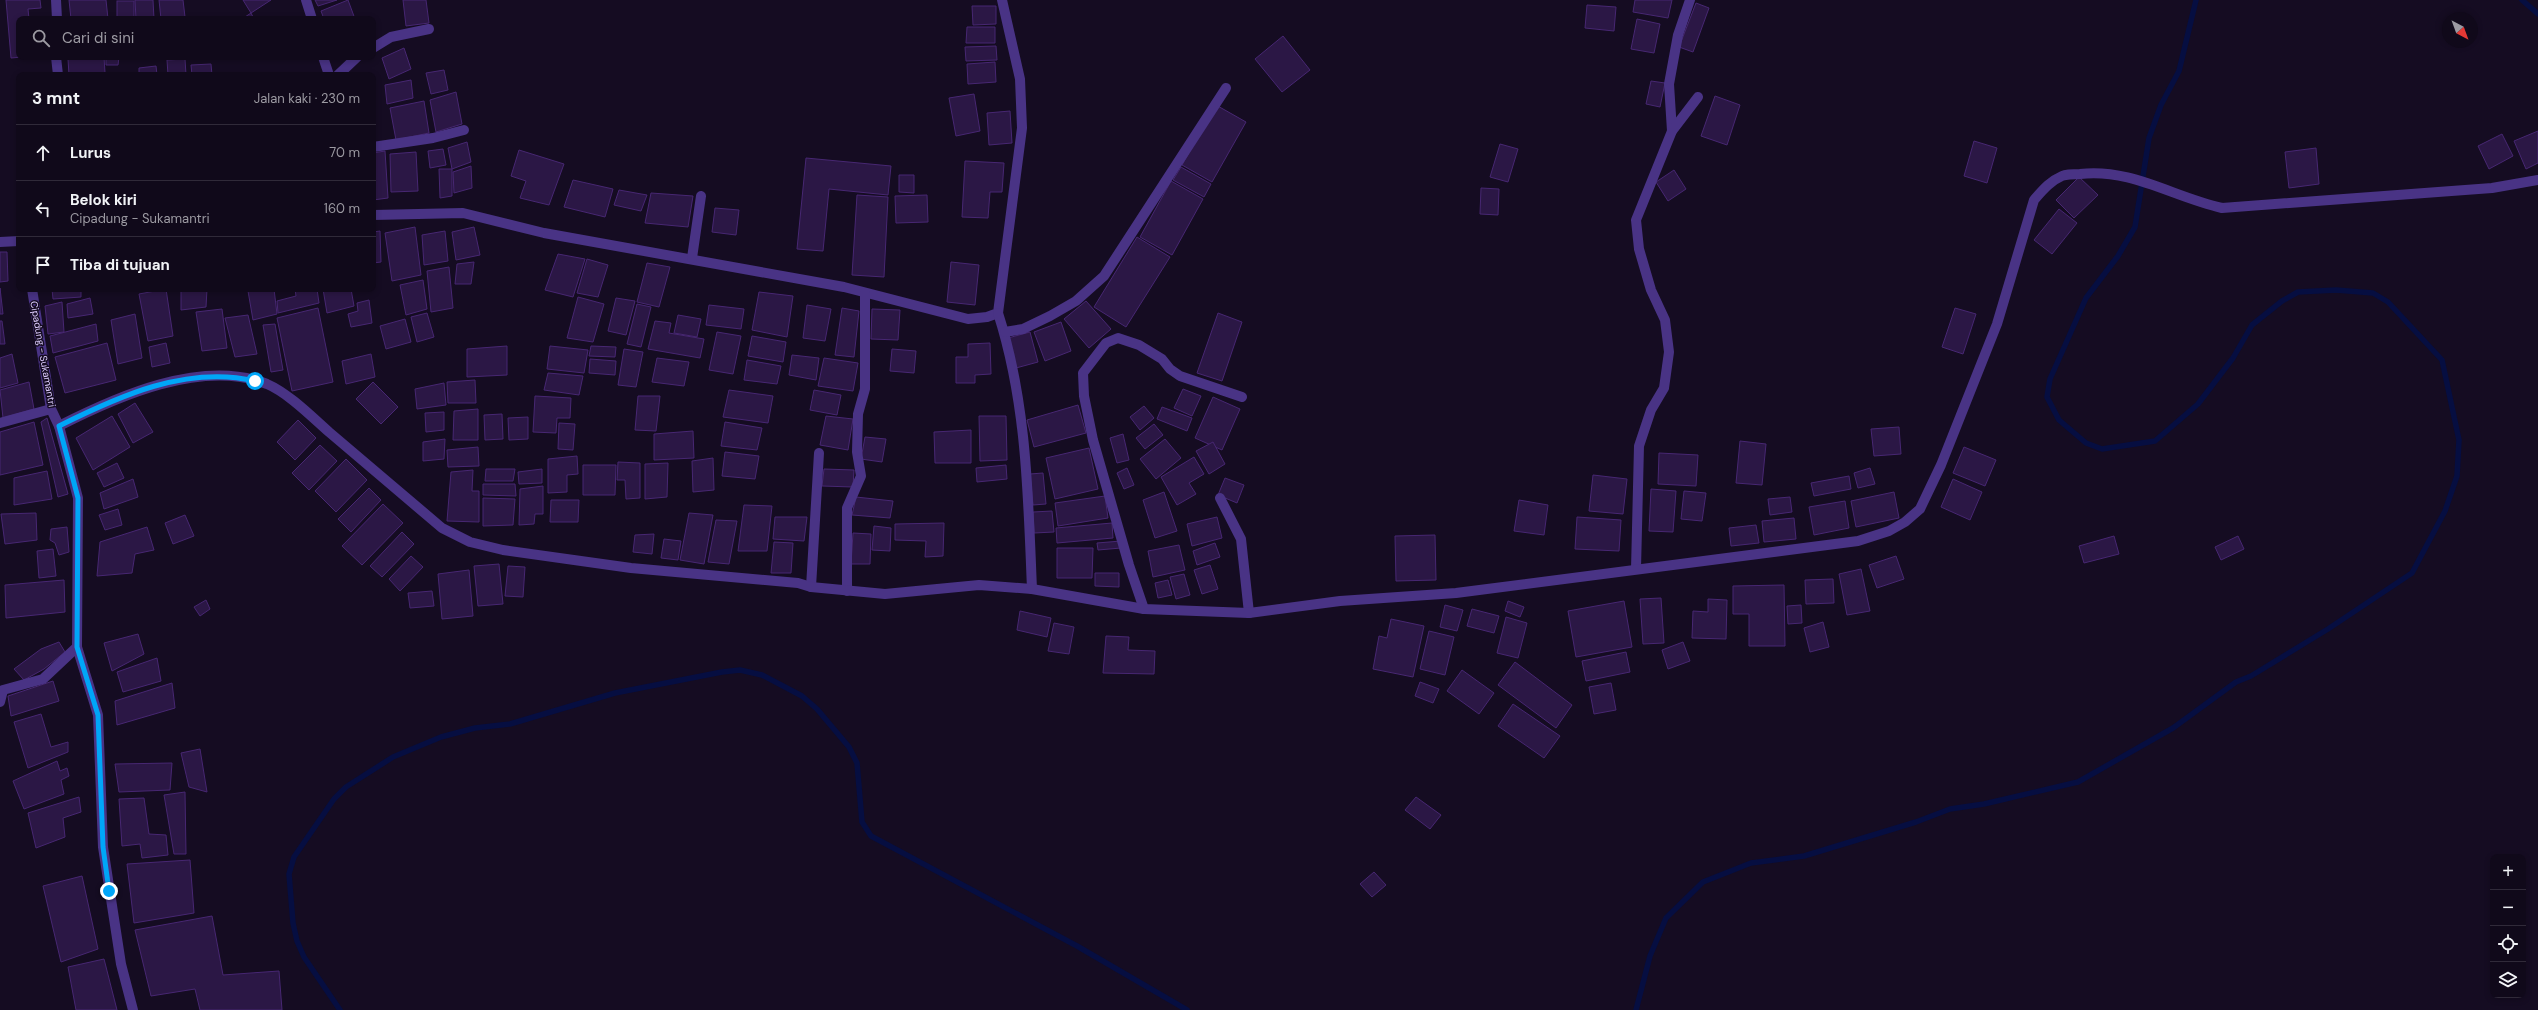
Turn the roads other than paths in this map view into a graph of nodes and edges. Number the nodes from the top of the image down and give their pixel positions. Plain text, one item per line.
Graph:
1 (56, 0) edge
2 (306, 0) edge
3 (1002, 0) edge
4 (1690, 0) edge
5 (57, 16) edge
6 (311, 16) edge
7 (429, 29) dead end
8 (376, 46) edge
9 (56, 60) edge
10 (324, 60) edge
11 (354, 60) edge
12 (58, 72) edge
13 (328, 72) edge
14 (341, 72) edge
15 (1226, 88) dead end
16 (1698, 97) dead end
17 (464, 130) dead end
18 (1672, 131) junction
19 (376, 147) edge
20 (2538, 180) edge
21 (701, 196) dead end
22 (376, 215) edge
23 (0, 242) edge
24 (16, 242) edge
25 (692, 258) junction
26 (32, 292) edge
27 (864, 293) junction
28 (998, 313) junction
29 (1004, 332) junction
30 (1242, 397) dead end
31 (51, 409) junction
32 (0, 423) edge
33 (59, 426) junction
34 (819, 453) dead end
35 (1220, 498) dead end
36 (1636, 568) junction
37 (811, 587) junction
38 (1032, 589) junction
39 (847, 591) junction
40 (1144, 609) junction
41 (1249, 613) junction
42 (77, 647) junction
43 (0, 702) edge
44 (133, 1010) edge

1 - 5 street
2 - 6 street
3 - 28 street
4 - 18 street
7 - 8 street
9 - 12 street
10 - 13 street
11 - 14 street
15 - 29 street
16 - 18 street
17 - 19 street
18 - 36 street
20 - 36 street
21 - 25 street
22 - 25 street
23 - 24 street
25 - 27 street
26 - 31 street, Cipadung - Sukamantri
27 - 28 street
27 - 39 street
28 - 29 street
29 - 38 street
30 - 40 street
31 - 32 street
31 - 33 street, Cipadung - Sukamantri
33 - 37 street
33 - 42 street, Cipadung - Sukamantri
34 - 37 street
35 - 41 street
36 - 41 street
37 - 39 street
38 - 39 street
38 - 40 street
40 - 41 street
42 - 43 street
42 - 44 street, Cipadung - Sukamantri

